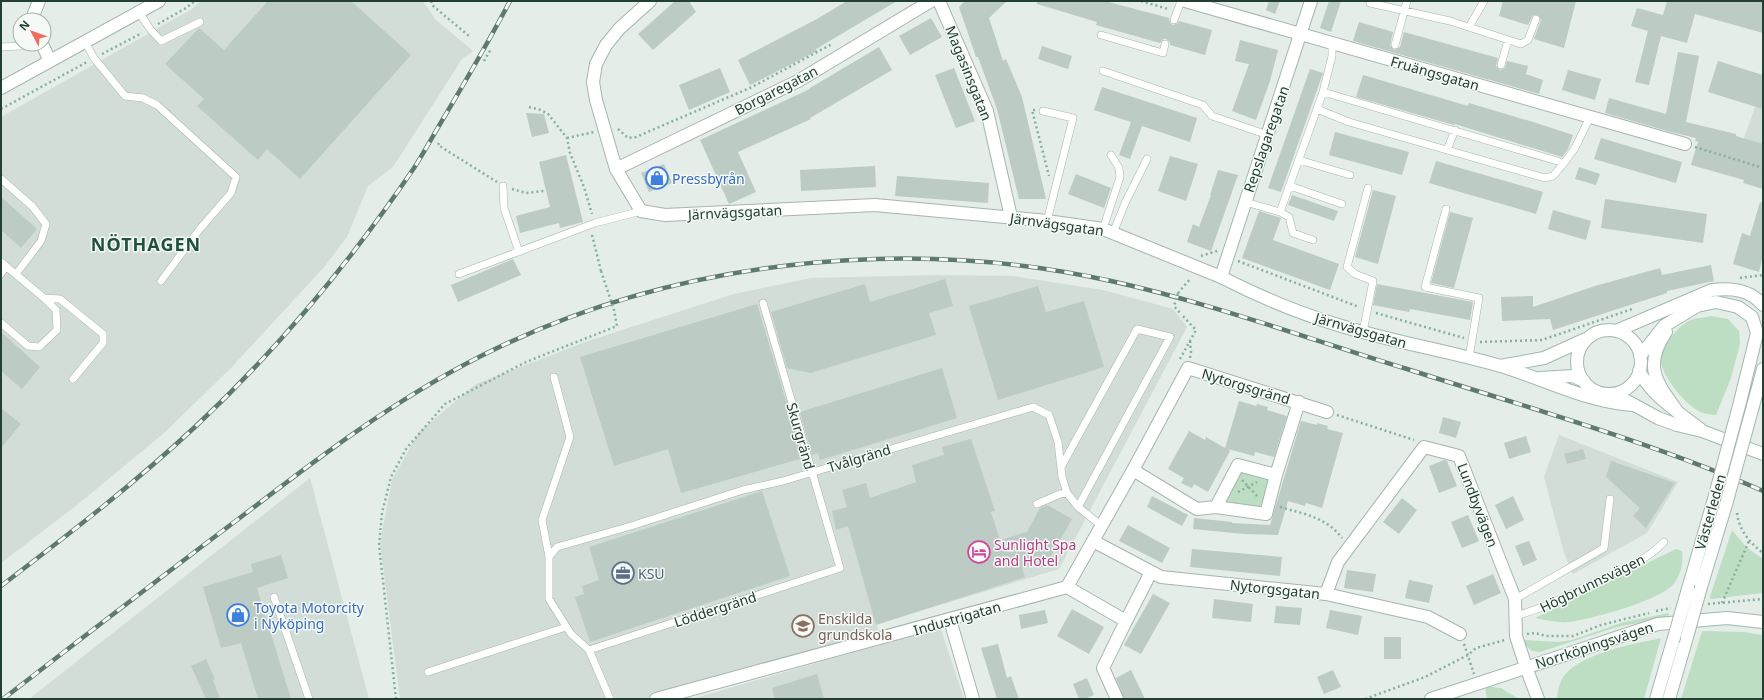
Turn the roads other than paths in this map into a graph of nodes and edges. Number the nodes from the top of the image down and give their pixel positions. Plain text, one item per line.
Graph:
1 (38, 1) edge
2 (159, 1) edge
3 (650, 1) edge
4 (931, 1) edge
5 (939, 1) edge
6 (1181, 1) edge
7 (1185, 1) edge
8 (1312, 1) edge
9 (1406, 1) edge
10 (1484, 1) edge
11 (1370, 3) dead end
12 (1403, 10) junction
13 (34, 12) edge
14 (139, 12) junction
15 (1536, 19) dead end
16 (1174, 20) dead end
17 (200, 22) dead end
18 (1469, 27) junction
19 (1300, 34) junction
20 (1101, 35) dead end
21 (1508, 40) junction
22 (85, 42) junction
23 (1332, 43) junction
24 (1166, 44) dead end
25 (1396, 45) dead end
26 (12, 46) edge
27 (1, 47) edge
28 (46, 52) edge
29 (50, 61) junction
30 (1501, 65) dead end
31 (1103, 72) dead end
32 (1, 88) edge
33 (1323, 92) junction
34 (1317, 109) junction
35 (1043, 111) dead end
36 (1590, 117) junction
37 (1455, 130) junction
38 (1268, 135) junction
39 (1685, 144) road end
40 (1447, 150) junction
41 (1111, 155) dead end
42 (1147, 159) dead end
43 (1299, 160) junction
44 (1564, 163) junction
45 (616, 169) junction
46 (1350, 175) dead end
47 (1, 179) edge
48 (503, 186) road end
49 (1290, 186) junction
50 (1368, 188) dead end
51 (1245, 202) junction
52 (1342, 204) dead end
53 (1446, 209) dead end
54 (641, 211) junction
55 (1280, 212) junction
56 (1011, 217) junction
57 (1047, 221) junction
58 (1108, 231) junction
59 (1313, 240) dead end
60 (519, 252) junction
61 (3, 264) edge
62 (1, 274) edge
63 (16, 274) junction
64 (459, 274) dead end
65 (1220, 277) junction
66 (161, 282) dead end
67 (44, 298) junction
68 (763, 303) dead end
69 (1763, 305) edge
70 (1678, 317) junction
71 (1, 322) edge
72 (1616, 330) junction
73 (1363, 332) junction
74 (1586, 340) junction
75 (1640, 356) junction
76 (1469, 358) junction
77 (1499, 366) junction
78 (1763, 369) edge
79 (1639, 371) junction
80 (554, 377) dead end
81 (1535, 378) junction
82 (73, 379) dead end
83 (1584, 381) junction
84 (1613, 393) junction
85 (1299, 402) junction
86 (1633, 405) junction
87 (1677, 411) junction
88 (1328, 412) road end
89 (1702, 431) junction
90 (1763, 454) edge
91 (1061, 467) junction
92 (1133, 470) junction
93 (812, 472) junction
94 (1276, 475) junction
95 (1067, 493) junction
96 (1610, 499) dead end
97 (1037, 504) dead end
98 (1078, 507) junction
99 (1216, 507) junction
100 (1102, 526) junction
101 (1093, 541) junction
102 (1664, 542) dead end
103 (549, 557) junction
104 (840, 568) joint
105 (1151, 572) junction
106 (1067, 587) junction
107 (1326, 594) junction
108 (274, 597) dead end
109 (1515, 599) junction
110 (1516, 616) junction
111 (950, 620) junction
112 (1126, 621) junction
113 (1763, 622) edge
114 (566, 626) junction
115 (1460, 634) dead end
116 (589, 650) junction
117 (1526, 667) junction
118 (428, 672) dead end
119 (309, 699) edge
120 (610, 699) edge
121 (656, 699) edge
122 (973, 699) edge
123 (1117, 699) edge
124 (1431, 699) edge
125 (1538, 699) edge
126 (1656, 699) edge
127 (1669, 699) edge

1 - 13 street
2 - 14 street
3 - 45 street
4 - 45 street, Borgaregatan
5 - 56 street, Magasinsgatan
6 - 16 lane
7 - 19 street, Fruängsgatan
8 - 19 street, Repslagaregatan
9 - 12 lane
10 - 18 lane
11 - 12 lane
12 - 18 lane
12 - 25 lane
14 - 17 lane
14 - 22 street
15 - 21 lane
18 - 21 lane
19 - 23 street, Fruängsgatan
19 - 38 street, Repslagaregatan
20 - 24 lane
21 - 30 lane
22 - 29 street
22 - 66 lane
23 - 33 lane
23 - 36 street, Fruängsgatan
26 - 27 lane
28 - 29 street
29 - 32 street
31 - 38 lane
33 - 34 lane
33 - 37 lane
34 - 40 lane
34 - 43 lane
35 - 57 lane
36 - 39 street, Fruängsgatan
36 - 44 lane
37 - 40 lane
37 - 44 lane
38 - 51 street, Repslagaregatan
40 - 44 lane
41 - 58 lane
42 - 58 lane
43 - 46 lane
43 - 49 lane
45 - 54 street
47 - 63 lane
48 - 60 lane
49 - 52 lane
49 - 55 lane
50 - 73 lane
51 - 55 lane
51 - 65 street, Repslagaregatan
53 - 76 lane
54 - 56 street, Järnvägsgatan
54 - 60 lane
55 - 59 lane
56 - 57 street, Järnvägsgatan
57 - 58 street, Järnvägsgatan
58 - 65 street, Järnvägsgatan
60 - 64 lane
61 - 62 lane
61 - 63 lane
63 - 67 lane
65 - 73 street, Järnvägsgatan
67 - 71 lane
67 - 82 lane
68 - 93 lane, Skurgränd
69 - 72 street
70 - 75 street
70 - 87 street
70 - 126 street, Västerleden, bridge
72 - 74 street
72 - 75 street
73 - 76 street, Järnvägsgatan
74 - 77 street, Järnvägsgatan
74 - 83 street
75 - 79 street
76 - 77 street, Järnvägsgatan
77 - 81 street, Järnvägsgatan
78 - 127 street, Västerleden, bridge
79 - 84 street
79 - 87 street
80 - 103 lane
81 - 83 street, Järnvägsgatan
81 - 86 street
83 - 84 street
84 - 86 street
85 - 88 street, Nytorgsgränd
85 - 92 street, Nytorgsgränd
85 - 94 street, Nytorgsgränd
86 - 89 street
87 - 89 street
89 - 90 street
91 - 93 lane, Tvålgränd
91 - 95 lane, Tvålgränd
91 - 98 lane
92 - 99 street
92 - 100 street, Nytorgsgränd
93 - 103 lane, Tvålgränd
93 - 104 lane, Skurgränd
94 - 99 street
94 - 99 street, Nytorgsgränd
95 - 97 lane
95 - 98 lane, Tvålgränd
96 - 109 lane
98 - 100 lane, Tvålgränd
100 - 101 street, Nytorgsgränd
101 - 105 street, Nytorgsgatan
101 - 106 street
102 - 110 lane, Högbrunnsvägen
103 - 114 lane
104 - 116 lane, Löddergränd
105 - 107 street, Nytorgsgatan
105 - 112 street
106 - 111 street, Industrigatan
106 - 112 street
107 - 109 street, Lundbyvägen
107 - 115 street, Nytorgsgatan
108 - 119 lane
109 - 110 street, Lundbyvägen
110 - 117 street, Lundbyvägen
111 - 121 street, Industrigatan
111 - 122 street
112 - 123 street
113 - 117 street, Norrköpingsvägen
114 - 116 lane
114 - 118 lane
116 - 120 lane
117 - 124 street, Norrköpingsvägen
117 - 125 street, Lundbyvägen

